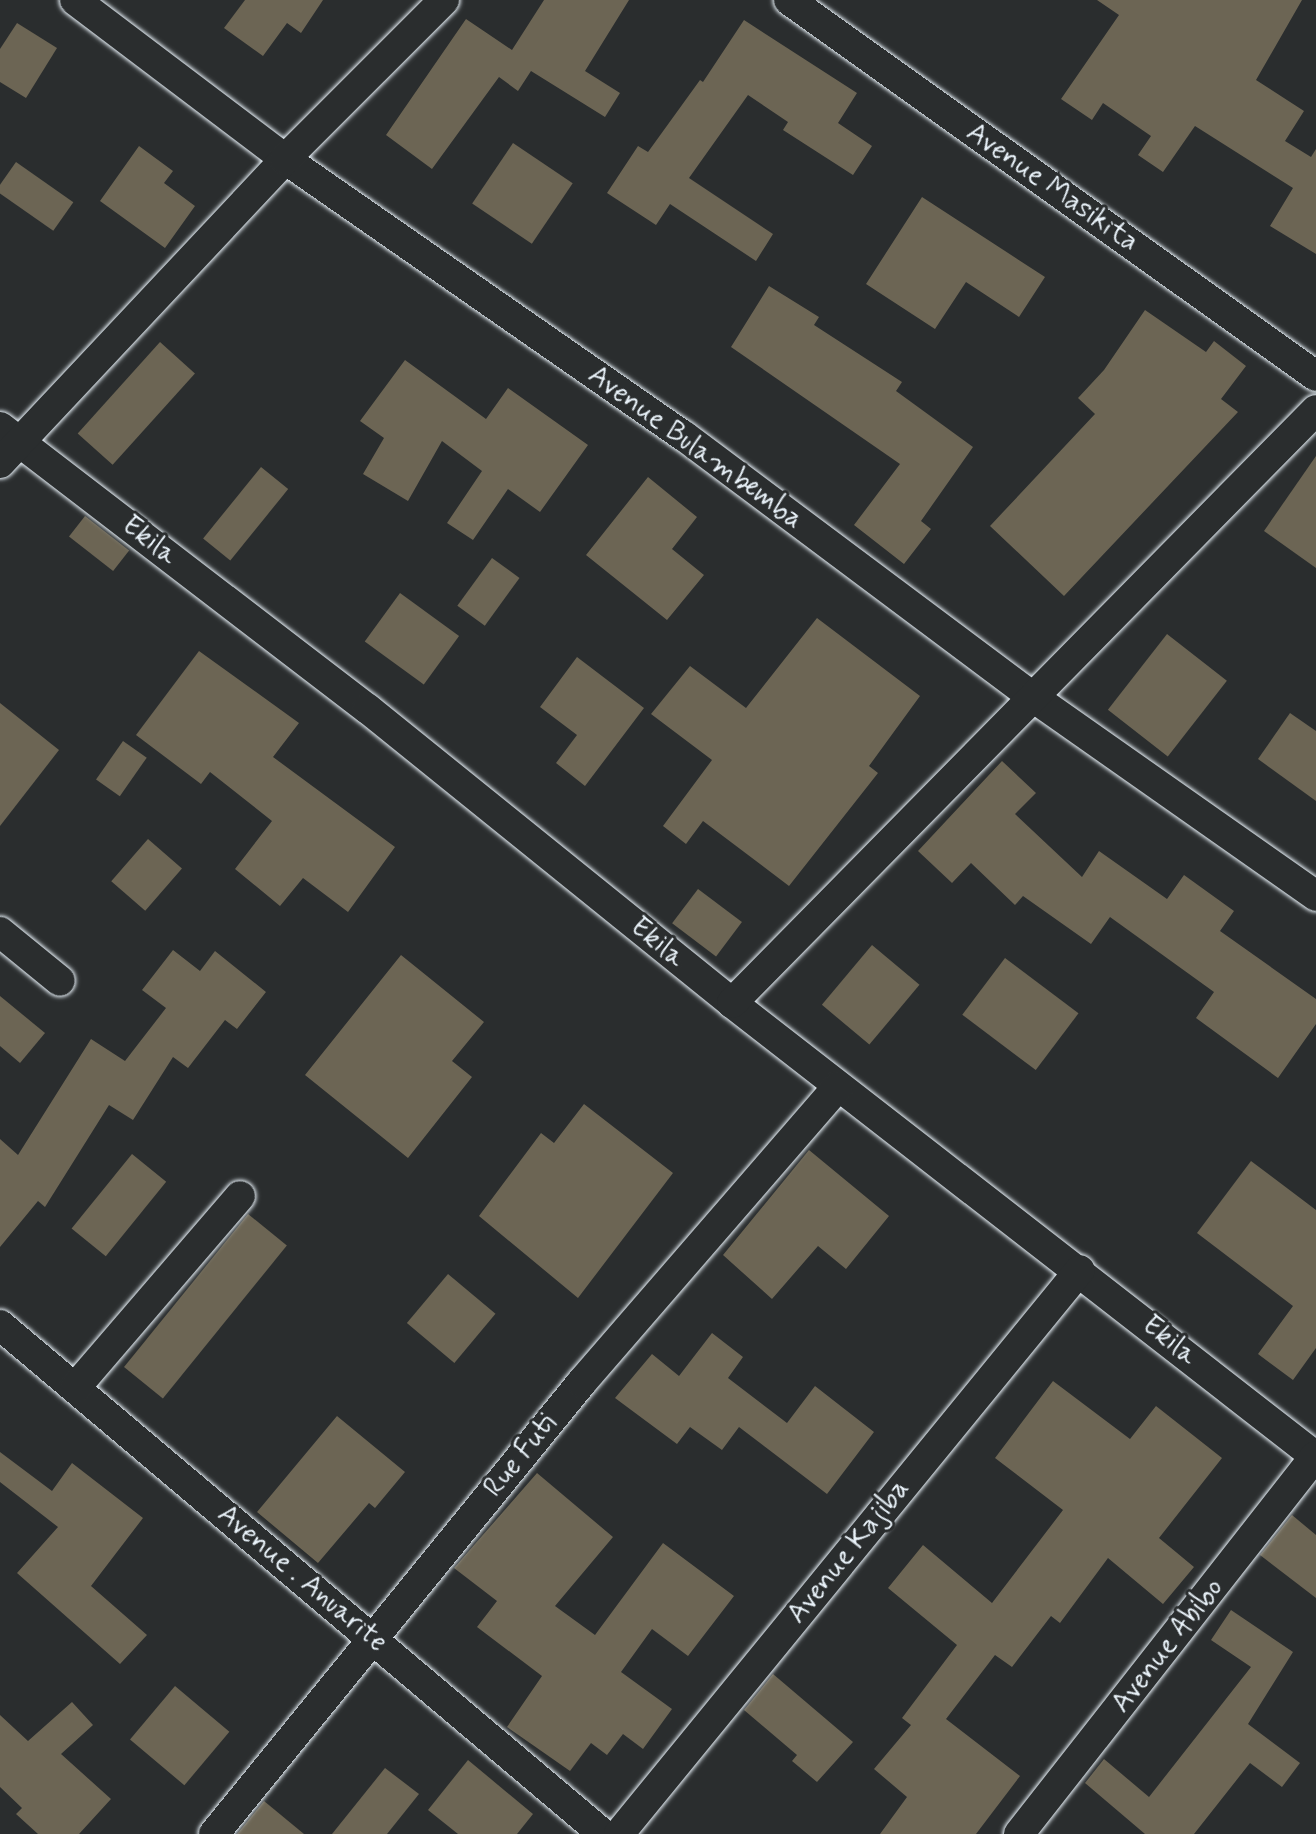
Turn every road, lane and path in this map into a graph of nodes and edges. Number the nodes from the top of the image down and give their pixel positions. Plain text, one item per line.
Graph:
1 (75, 0) edge
2 (444, 0) edge
3 (789, 0) edge
4 (285, 159) junction
5 (1316, 376) edge
6 (1316, 410) edge
7 (6, 444) edge
8 (1033, 697) junction
9 (1316, 896) edge
10 (0, 932) edge
11 (60, 981) dead end
12 (732, 1003) junction
13 (838, 1086) junction
14 (240, 1196) dead end
15 (1080, 1270) junction
16 (0, 1325) edge
17 (75, 1388) junction
18 (1316, 1457) edge
19 (372, 1638) junction
20 (214, 1834) edge
21 (603, 1834) edge
22 (619, 1834) edge
23 (1019, 1834) edge

1 - 4 street, Avenue Bulambemba
2 - 4 street
3 - 5 street, Avenue Masikita
4 - 7 street
4 - 8 street, Avenue Bulambemba
6 - 8 street
7 - 12 street, Ekila
8 - 9 street, Avenue Bulambemba
8 - 12 street
10 - 11 street
12 - 13 street, Ekila
13 - 15 street, Ekila
13 - 19 street, Rue Futi
14 - 17 street
15 - 18 street, Ekila
15 - 22 street, Avenue Kajiba
16 - 17 street, Avenue . Anuarite
17 - 19 street, Avenue . Anuarite
18 - 23 street, Avenue Abibo
19 - 20 street, Rue Futi
19 - 21 street, Avenue . Anuarite

